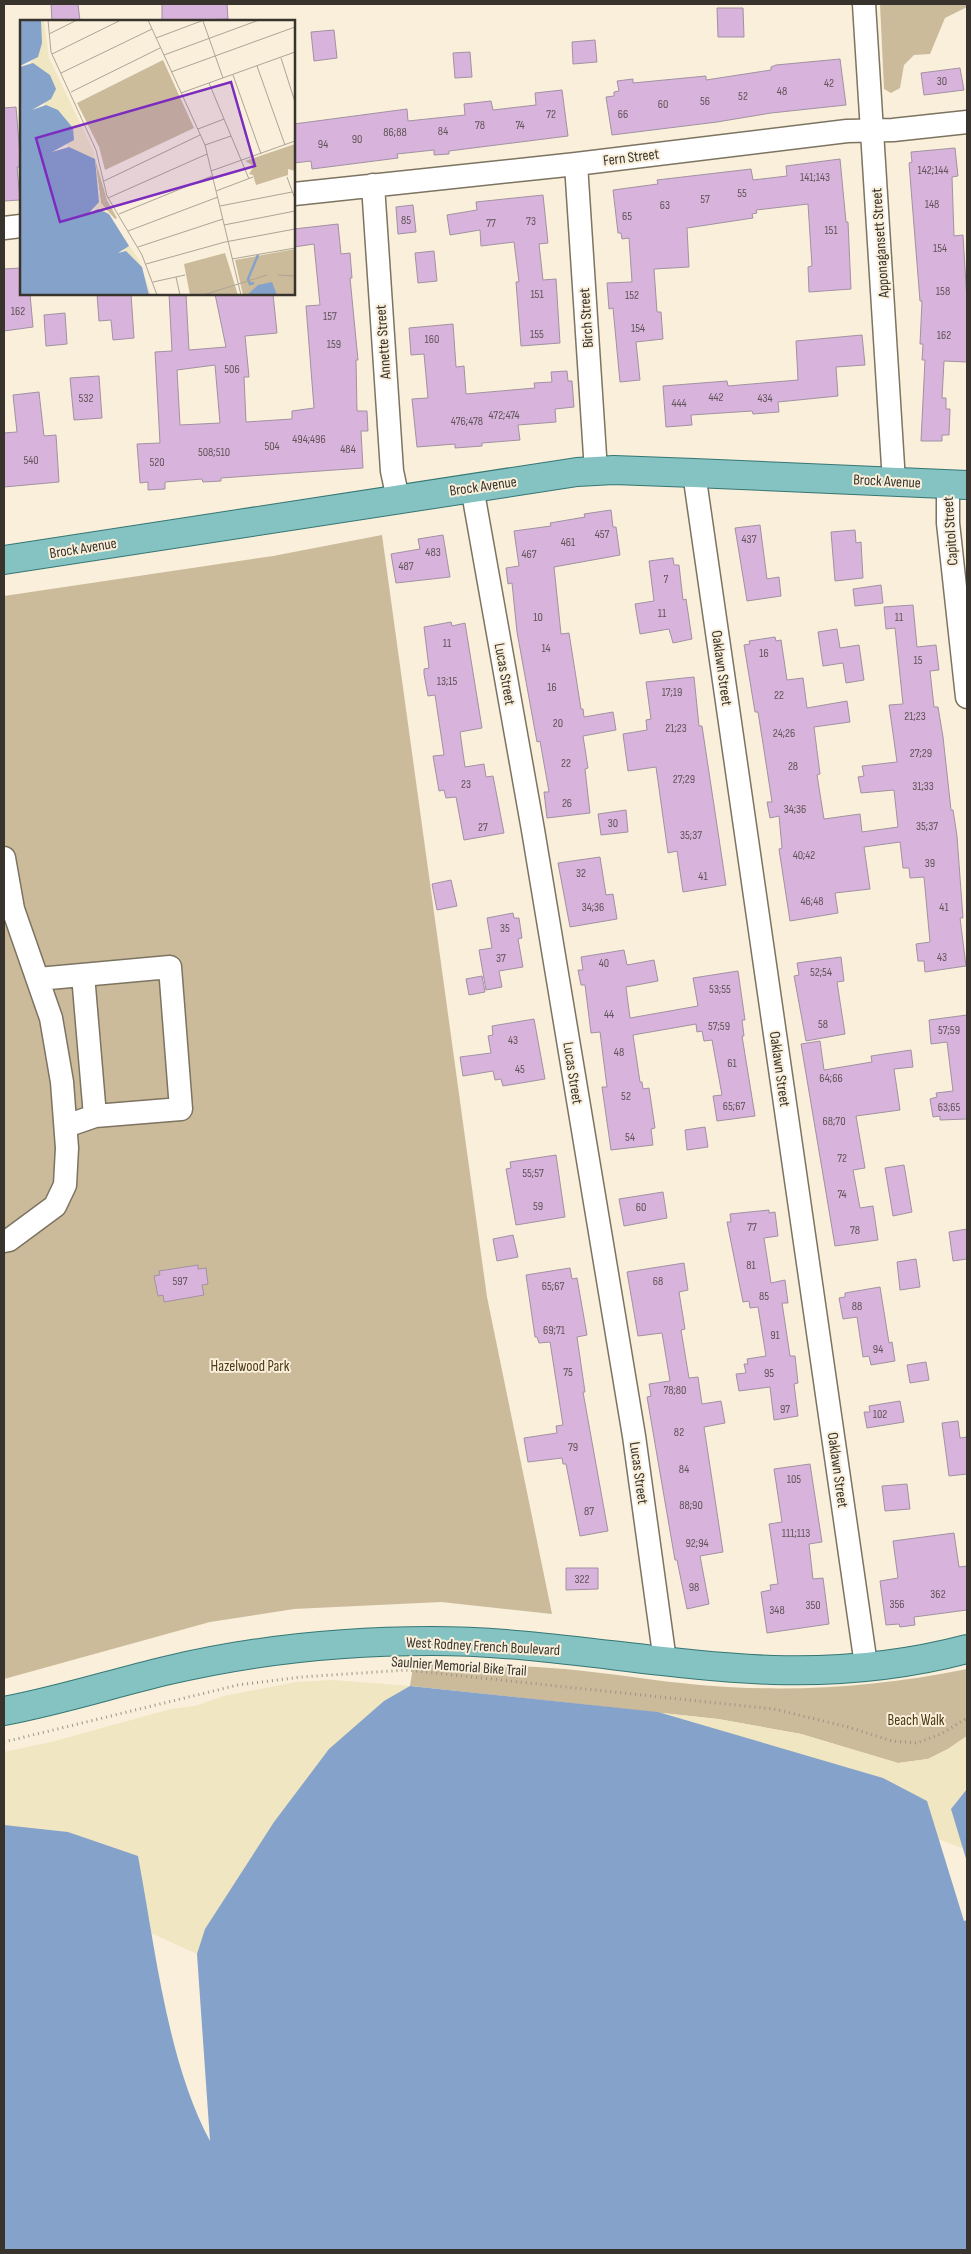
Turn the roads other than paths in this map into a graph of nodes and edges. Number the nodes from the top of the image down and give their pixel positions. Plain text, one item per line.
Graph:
1 (864, 4) edge
2 (967, 122) edge
3 (873, 130) junction
4 (576, 164) junction
5 (373, 185) junction
6 (295, 194) edge
7 (20, 226) edge
8 (4, 228) edge
9 (596, 471) junction
10 (694, 473) junction
11 (894, 482) junction
12 (958, 484) edge
13 (472, 487) junction
14 (398, 498) junction
15 (4, 560) edge
16 (967, 697) edge
17 (4, 858) edge
18 (83, 975) junction
19 (38, 979) junction
20 (95, 1116) junction
21 (66, 1126) junction
22 (4, 1241) edge
23 (967, 1648) edge
24 (665, 1661) junction
25 (866, 1665) junction
26 (4, 1711) edge

1 - 3 street, Apponagansett Street
2 - 3 street, Fern Street
3 - 4 street, Fern Street
3 - 11 street, Apponagansett Street
4 - 5 street, Fern Street
4 - 9 street, Birch Street
5 - 6 street, Fern Street
5 - 14 street, Annette Street
7 - 8 street
9 - 10 main road, Brock Avenue
9 - 13 main road, Brock Avenue
10 - 11 main road, Brock Avenue
10 - 25 street, Oaklawn Street
11 - 12 main road, Brock Avenue
12 - 16 street, Capitol Street
13 - 14 main road, Brock Avenue
13 - 24 street, Lucas Street
14 - 15 main road, Brock Avenue
17 - 19 street
18 - 19 street
18 - 20 street
18 - 20 street
19 - 21 street
20 - 21 street
21 - 22 street
23 - 25 main road, West Rodney French Boulevard
24 - 25 main road, West Rodney French Boulevard
24 - 26 main road, West Rodney French Boulevard

